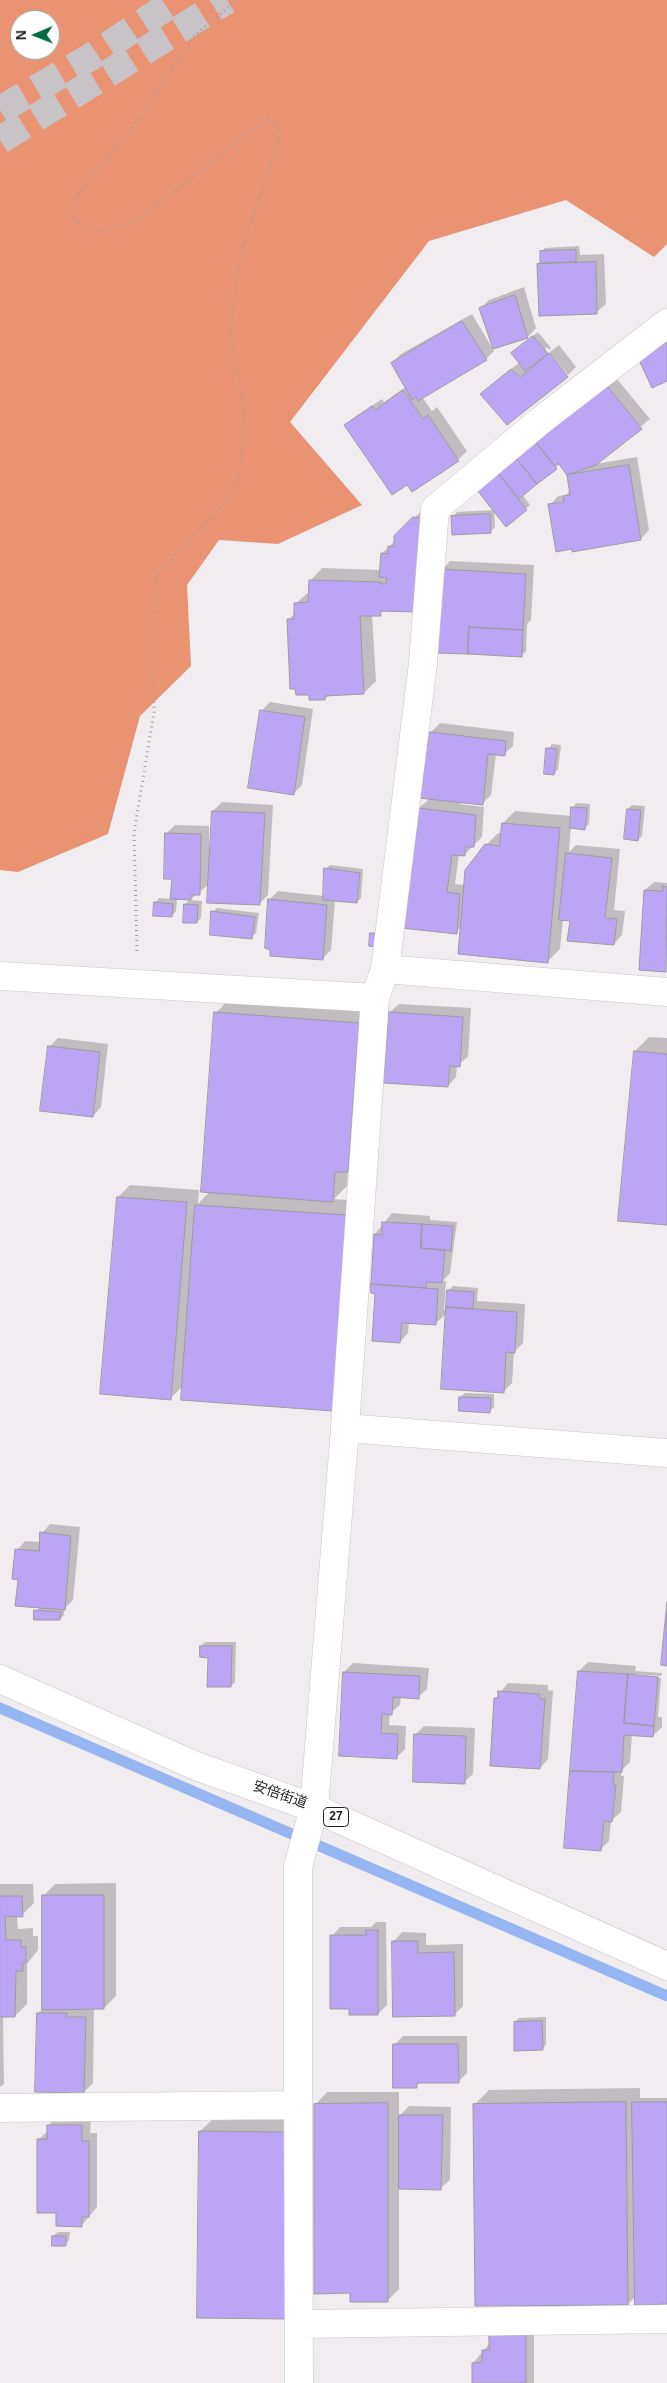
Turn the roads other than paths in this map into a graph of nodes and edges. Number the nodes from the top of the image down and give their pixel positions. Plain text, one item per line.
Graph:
1 (667, 323) edge
2 (385, 969) junction
3 (0, 976) edge
4 (667, 992) edge
5 (375, 998) junction
6 (346, 1428) junction
7 (667, 1453) edge
8 (0, 1679) edge
9 (314, 1808) junction
10 (667, 1966) edge
11 (298, 2105) junction
12 (0, 2108) edge
13 (667, 2319) edge
14 (299, 2324) junction
15 (299, 2383) edge

1 - 2 street
2 - 4 street
2 - 5 street
3 - 5 street
5 - 6 street
6 - 7 street
6 - 9 street
8 - 9 street, 安倍街道 / 27
9 - 10 street, 安倍街道 / 27
9 - 11 street
11 - 12 street
11 - 14 street
13 - 14 street
14 - 15 street

